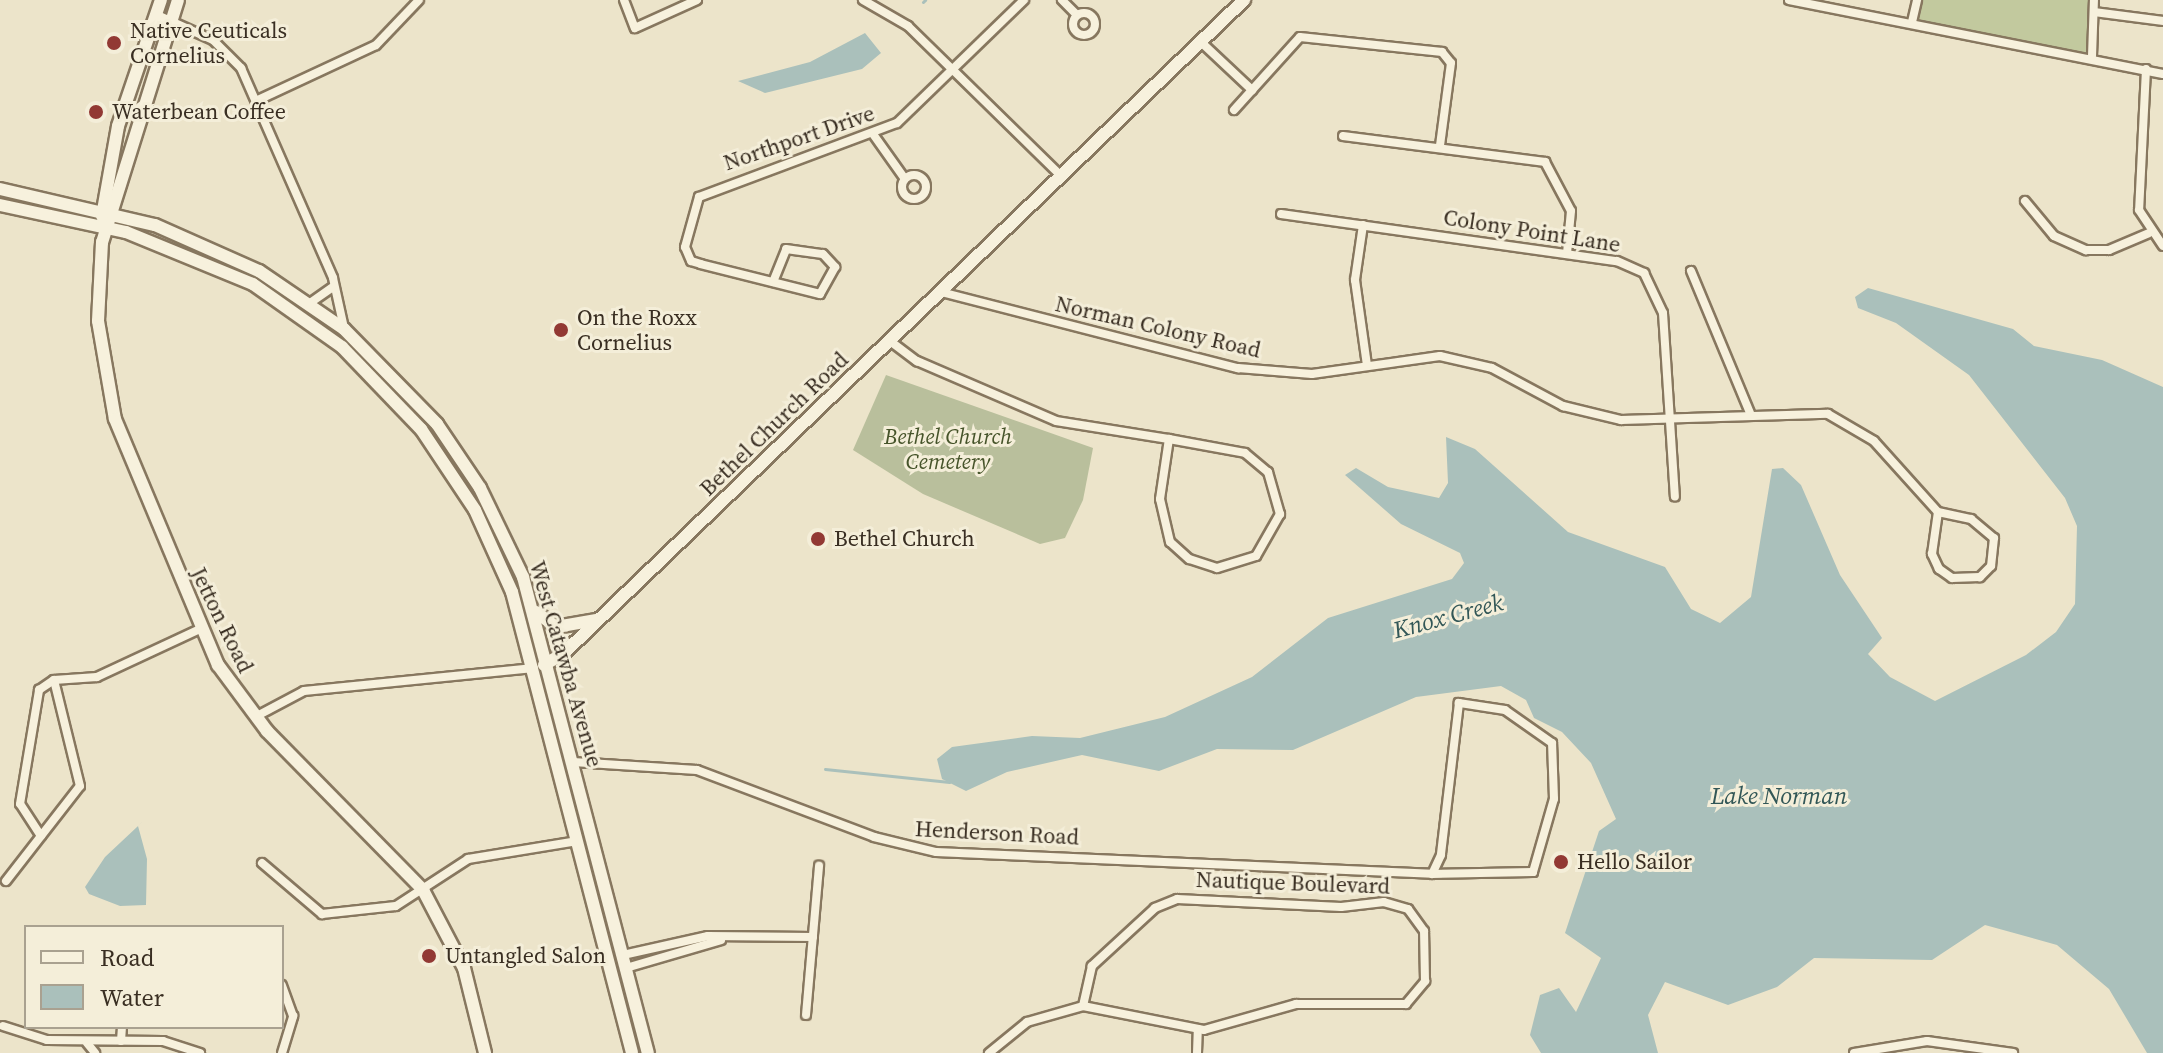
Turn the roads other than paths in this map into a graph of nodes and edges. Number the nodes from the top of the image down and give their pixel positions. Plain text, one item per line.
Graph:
1 (161, 0) edge
2 (178, 0) edge
3 (419, 0) edge
4 (624, 0) edge
5 (697, 0) edge
6 (863, 0) edge
7 (1024, 0) edge
8 (1062, 0) edge
9 (1244, 0) edge
10 (1789, 0) edge
11 (1917, 0) edge
12 (2094, 0) edge
13 (2094, 12) junction
14 (157, 15) junction
15 (1077, 15) dead end
16 (173, 21) junction
17 (2163, 21) edge
18 (1912, 22) junction
19 (1202, 43) junction
20 (2092, 56) junction
21 (951, 69) junction
22 (2146, 69) junction
23 (2163, 74) edge
24 (1252, 90) junction
25 (258, 100) junction
26 (1234, 110) dead end
27 (873, 134) junction
28 (1343, 136) dead end
29 (1440, 145) junction
30 (1062, 177) junction
31 (905, 179) dead end
32 (0, 189) edge
33 (2025, 201) dead end
34 (0, 205) edge
35 (100, 210) junction
36 (116, 214) junction
37 (1281, 214) dead end
38 (1363, 225) junction
39 (106, 227) junction
40 (2149, 233) junction
41 (2163, 246) edge
42 (1567, 253) junction
43 (1691, 271) dead end
44 (773, 282) junction
45 (334, 285) junction
46 (941, 292) junction
47 (310, 303) junction
48 (344, 329) junction
49 (890, 341) junction
50 (1367, 365) junction
51 (380, 382) junction
52 (1750, 413) junction
53 (1669, 420) junction
54 (1169, 439) junction
55 (457, 451) junction
56 (1675, 497) dead end
57 (1938, 512) junction
58 (533, 609) junction
59 (599, 620) junction
60 (200, 629) junction
61 (548, 663) junction
62 (534, 668) junction
63 (54, 680) junction
64 (255, 717) junction
65 (573, 762) junction
66 (41, 836) junction
67 (578, 841) junction
68 (262, 863) dead end
69 (819, 866) dead end
70 (1432, 874) junction
71 (6, 881) dead end
72 (588, 881) junction
73 (423, 890) junction
74 (813, 937) junction
75 (625, 961) junction
76 (284, 991) edge
77 (1083, 1006) junction
78 (806, 1015) dead end
79 (1, 1027) edge
80 (122, 1029) edge
81 (1198, 1029) junction
82 (121, 1041) junction
83 (87, 1043) junction
84 (1947, 1048) edge
85 (95, 1053) edge
86 (200, 1053) edge
87 (282, 1053) edge
88 (485, 1053) edge
89 (632, 1053) edge
90 (648, 1053) edge
91 (989, 1053) edge
92 (1197, 1053) edge
93 (1854, 1053) edge
94 (2013, 1053) edge

1 - 14 main road
2 - 16 main road, Jetton Road
3 - 25 street
4 - 5 street
6 - 21 street
7 - 21 street, Northport Drive
8 - 15 street
9 - 19 main road, Bethel Church Road
10 - 18 street
11 - 18 street
12 - 13 street
13 - 17 street
13 - 20 street
14 - 16 street
14 - 35 main road
16 - 25 street
16 - 36 main road, Jetton Road
18 - 20 street
19 - 24 street
19 - 30 main road, Bethel Church Road
20 - 22 street
21 - 27 street, Northport Drive
21 - 30 street
22 - 23 street
22 - 40 street
24 - 26 street
24 - 29 street
25 - 45 street
27 - 31 street
27 - 44 street, Northport Drive
28 - 29 street
29 - 42 street
30 - 46 main road, Bethel Church Road
32 - 35 main road, West Catawba Avenue
33 - 40 street
34 - 39 main road, West Catawba Avenue
35 - 36 main road, West Catawba Avenue
35 - 39 main road, Jetton Road
36 - 39 main road, Jetton Road
36 - 47 main road, West Catawba Avenue
37 - 38 street, Colony Point Lane
38 - 42 street, Colony Point Lane
38 - 50 street
39 - 51 main road, West Catawba Avenue
39 - 60 main road, Jetton Road
40 - 41 street
42 - 53 street, Colony Point Lane
43 - 52 street
44 - 44 street
45 - 47 street
45 - 48 street
46 - 49 main road, Bethel Church Road
46 - 50 street, Norman Colony Road
47 - 48 main road, West Catawba Avenue
48 - 55 main road, West Catawba Avenue
49 - 54 street
49 - 59 main road, Bethel Church Road
50 - 53 street, Norman Colony Road
51 - 55 main road
51 - 62 main road, West Catawba Avenue
52 - 53 street, Norman Colony Road
52 - 57 street, Norman Colony Road
53 - 56 street, Colony Point Lane
54 - 54 street
55 - 58 main road, West Catawba Avenue
57 - 57 street, Norman Colony Road
58 - 59 main road
58 - 61 main road, West Catawba Avenue
59 - 61 main road, Bethel Church Road
60 - 63 street
60 - 64 main road, Jetton Road
61 - 62 main road, Bethel Church Road
61 - 65 main road, West Catawba Avenue
62 - 64 street, Bethel Church Road
62 - 67 main road, West Catawba Avenue
63 - 66 street
63 - 66 street
64 - 73 main road, Jetton Road
65 - 70 street, Henderson Road
65 - 75 main road, West Catawba Avenue
66 - 71 street
67 - 72 main road, West Catawba Avenue
67 - 73 street
68 - 73 street
69 - 74 street
70 - 70 street, Henderson Road
72 - 75 main road
72 - 89 main road, West Catawba Avenue
73 - 88 main road, Jetton Road
74 - 75 street
74 - 78 street
75 - 90 main road, West Catawba Avenue
76 - 87 street
77 - 81 street, Nautique Boulevard
77 - 81 street, Nautique Boulevard
77 - 91 street, Nautique Boulevard
79 - 83 street
80 - 82 street
81 - 92 street
82 - 83 street
82 - 86 street
83 - 85 street
84 - 93 street
84 - 94 street

